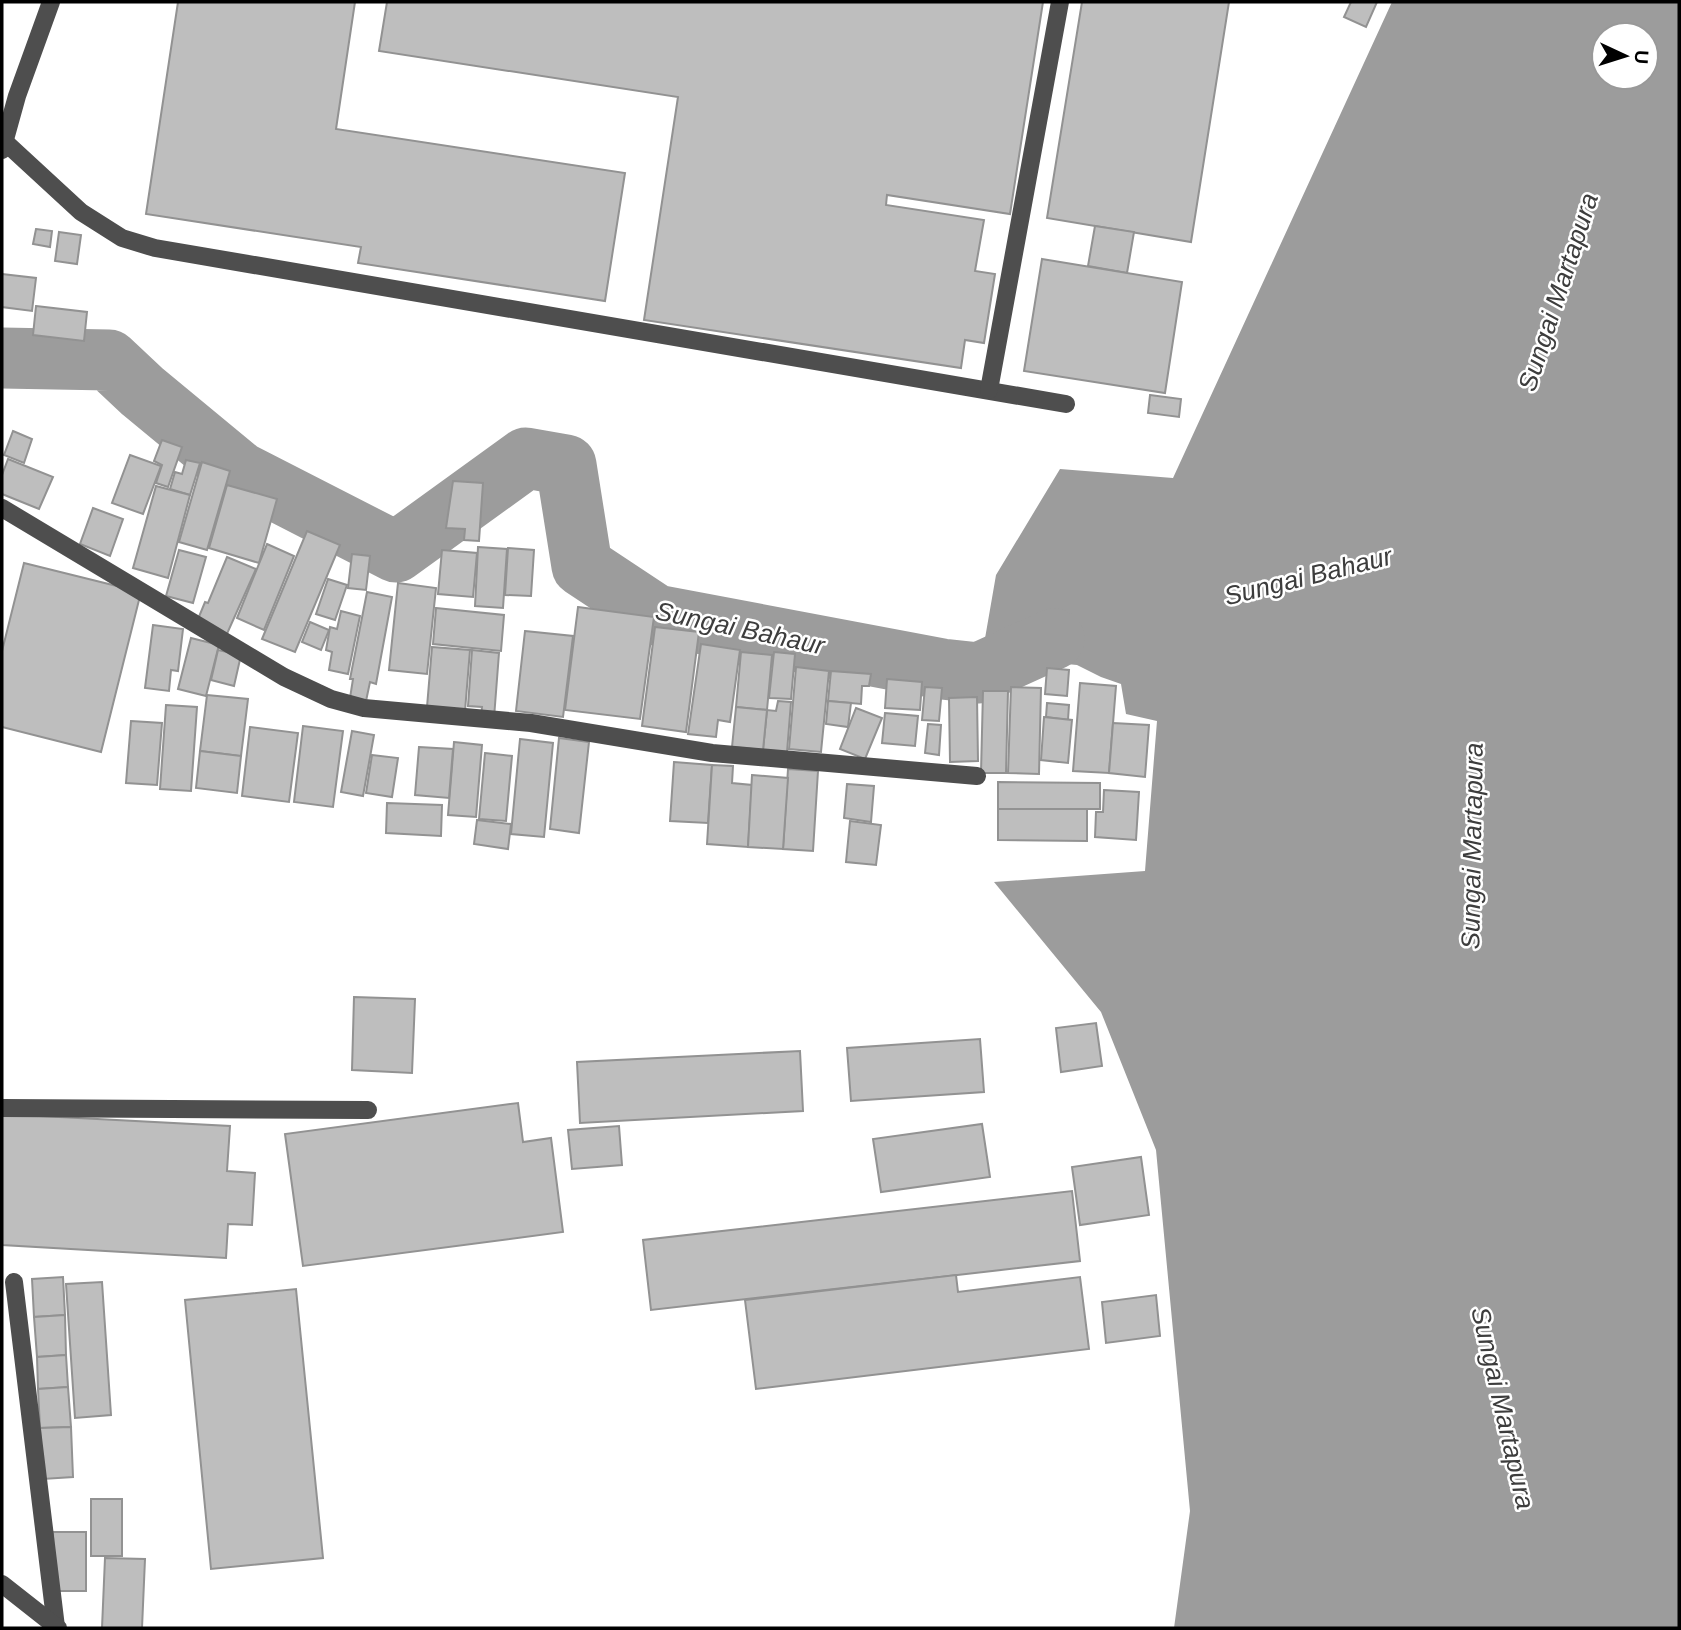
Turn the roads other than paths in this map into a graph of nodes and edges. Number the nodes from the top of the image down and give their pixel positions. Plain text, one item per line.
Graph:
1 (51, 2) edge
2 (1060, 2) edge
3 (3, 146) edge
4 (989, 390) junction
5 (1066, 404) dead end
6 (2, 508) edge
7 (977, 776) dead end
8 (2, 1108) edge
9 (368, 1110) dead end
10 (15, 1282) dead end
11 (2, 1584) edge
12 (57, 1628) edge

1 - 3 street
2 - 4 street
3 - 4 street
4 - 5 street
6 - 7 street
8 - 9 street
10 - 12 street
11 - 12 street

